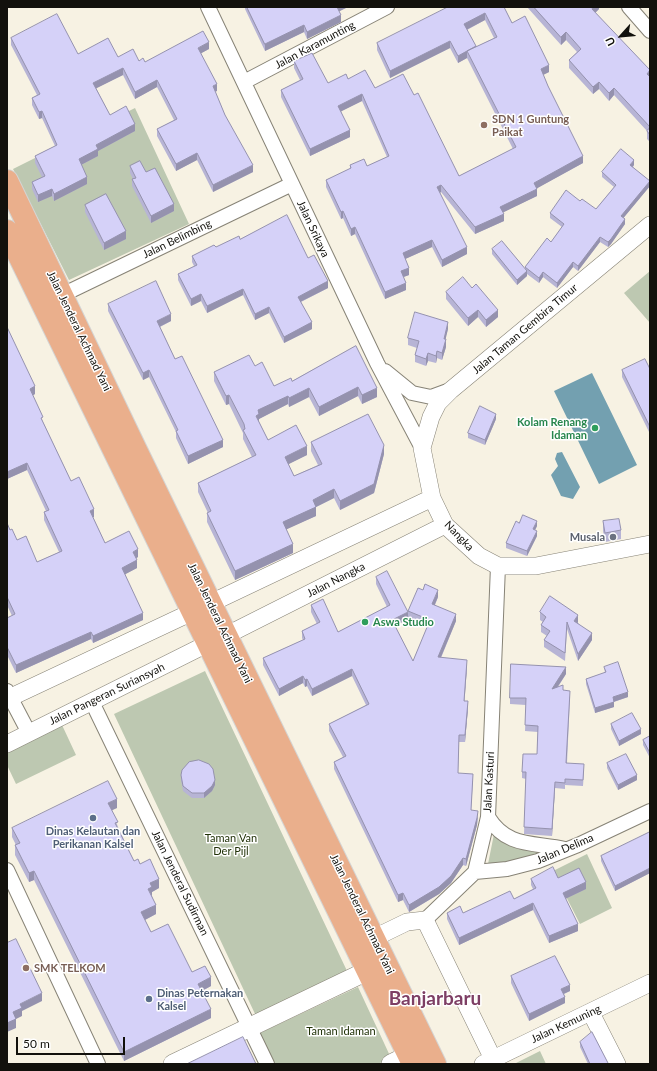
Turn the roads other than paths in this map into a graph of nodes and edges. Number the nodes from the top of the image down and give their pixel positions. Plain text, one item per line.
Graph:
1 (208, 7) edge
2 (387, 7) edge
3 (629, 7) edge
4 (650, 31) edge
5 (244, 82) junction
6 (7, 181) edge
7 (292, 184) junction
8 (650, 225) edge
9 (7, 231) edge
10 (62, 295) junction
11 (377, 364) junction
12 (451, 390) junction
13 (422, 448) junction
14 (432, 498) junction
15 (445, 525) junction
16 (650, 544) edge
17 (498, 566) junction
18 (202, 607) junction
19 (217, 640) junction
20 (8, 696) edge
21 (92, 702) junction
22 (29, 733) junction
23 (7, 744) edge
24 (650, 810) edge
25 (488, 817) junction
26 (565, 849) junction
27 (7, 870) edge
28 (475, 872) junction
29 (425, 920) junction
30 (374, 938) junction
31 (367, 971) junction
32 (650, 983) edge
33 (591, 1012) junction
34 (250, 1026) junction
35 (404, 1061) edge
36 (488, 1061) edge
37 (98, 1064) edge
38 (173, 1064) edge
39 (267, 1064) edge
40 (435, 1064) edge
41 (617, 1064) edge

1 - 5 street, Jalan Srikaya
2 - 5 street, Jalan Karamunting
3 - 4 street
5 - 7 street, Jalan Srikaya
6 - 10 highway, Jalan Jenderal Achmad Yani
7 - 10 street, Jalan Belimbing
7 - 11 street, Jalan Srikaya
8 - 12 street, Jalan Taman Gembira Timur
9 - 18 highway, Jalan Jenderal Achmad Yani
10 - 18 highway, Jalan Jenderal Achmad Yani
11 - 12 street
11 - 13 street, Jalan Srikaya
12 - 13 street, Jalan Taman Gembira Timur
13 - 14 street, Nangka
14 - 15 street, Nangka
14 - 18 street
15 - 17 street, Nangka
15 - 19 street, Jalan Nangka
16 - 17 street
17 - 25 street, Jalan Kasturi
18 - 19 highway, Jalan Jenderal Achmad Yani
18 - 20 street
19 - 21 street, Jalan Pangeran Suriansyah
19 - 30 highway, Jalan Jenderal Achmad Yani
19 - 31 highway, Jalan Jenderal Achmad Yani
20 - 22 street
21 - 22 street, Jalan Pangeran Suriansyah
21 - 34 street, Jalan Jenderal Sudirman
22 - 23 street, Jalan Pangeran Suriansyah
24 - 26 street, Jalan Delima
25 - 26 street
25 - 28 street, Jalan Kasturi
26 - 28 street, Jalan Delima
27 - 37 street
28 - 29 street
29 - 30 street
29 - 36 street
30 - 40 highway, Jalan Jenderal Achmad Yani
31 - 34 main road
31 - 35 highway, Jalan Jenderal Achmad Yani
32 - 33 street, Jalan Kemuning
33 - 36 street, Jalan Kemuning
33 - 41 street
34 - 38 main road
34 - 39 street, Jalan Jenderal Sudirman

